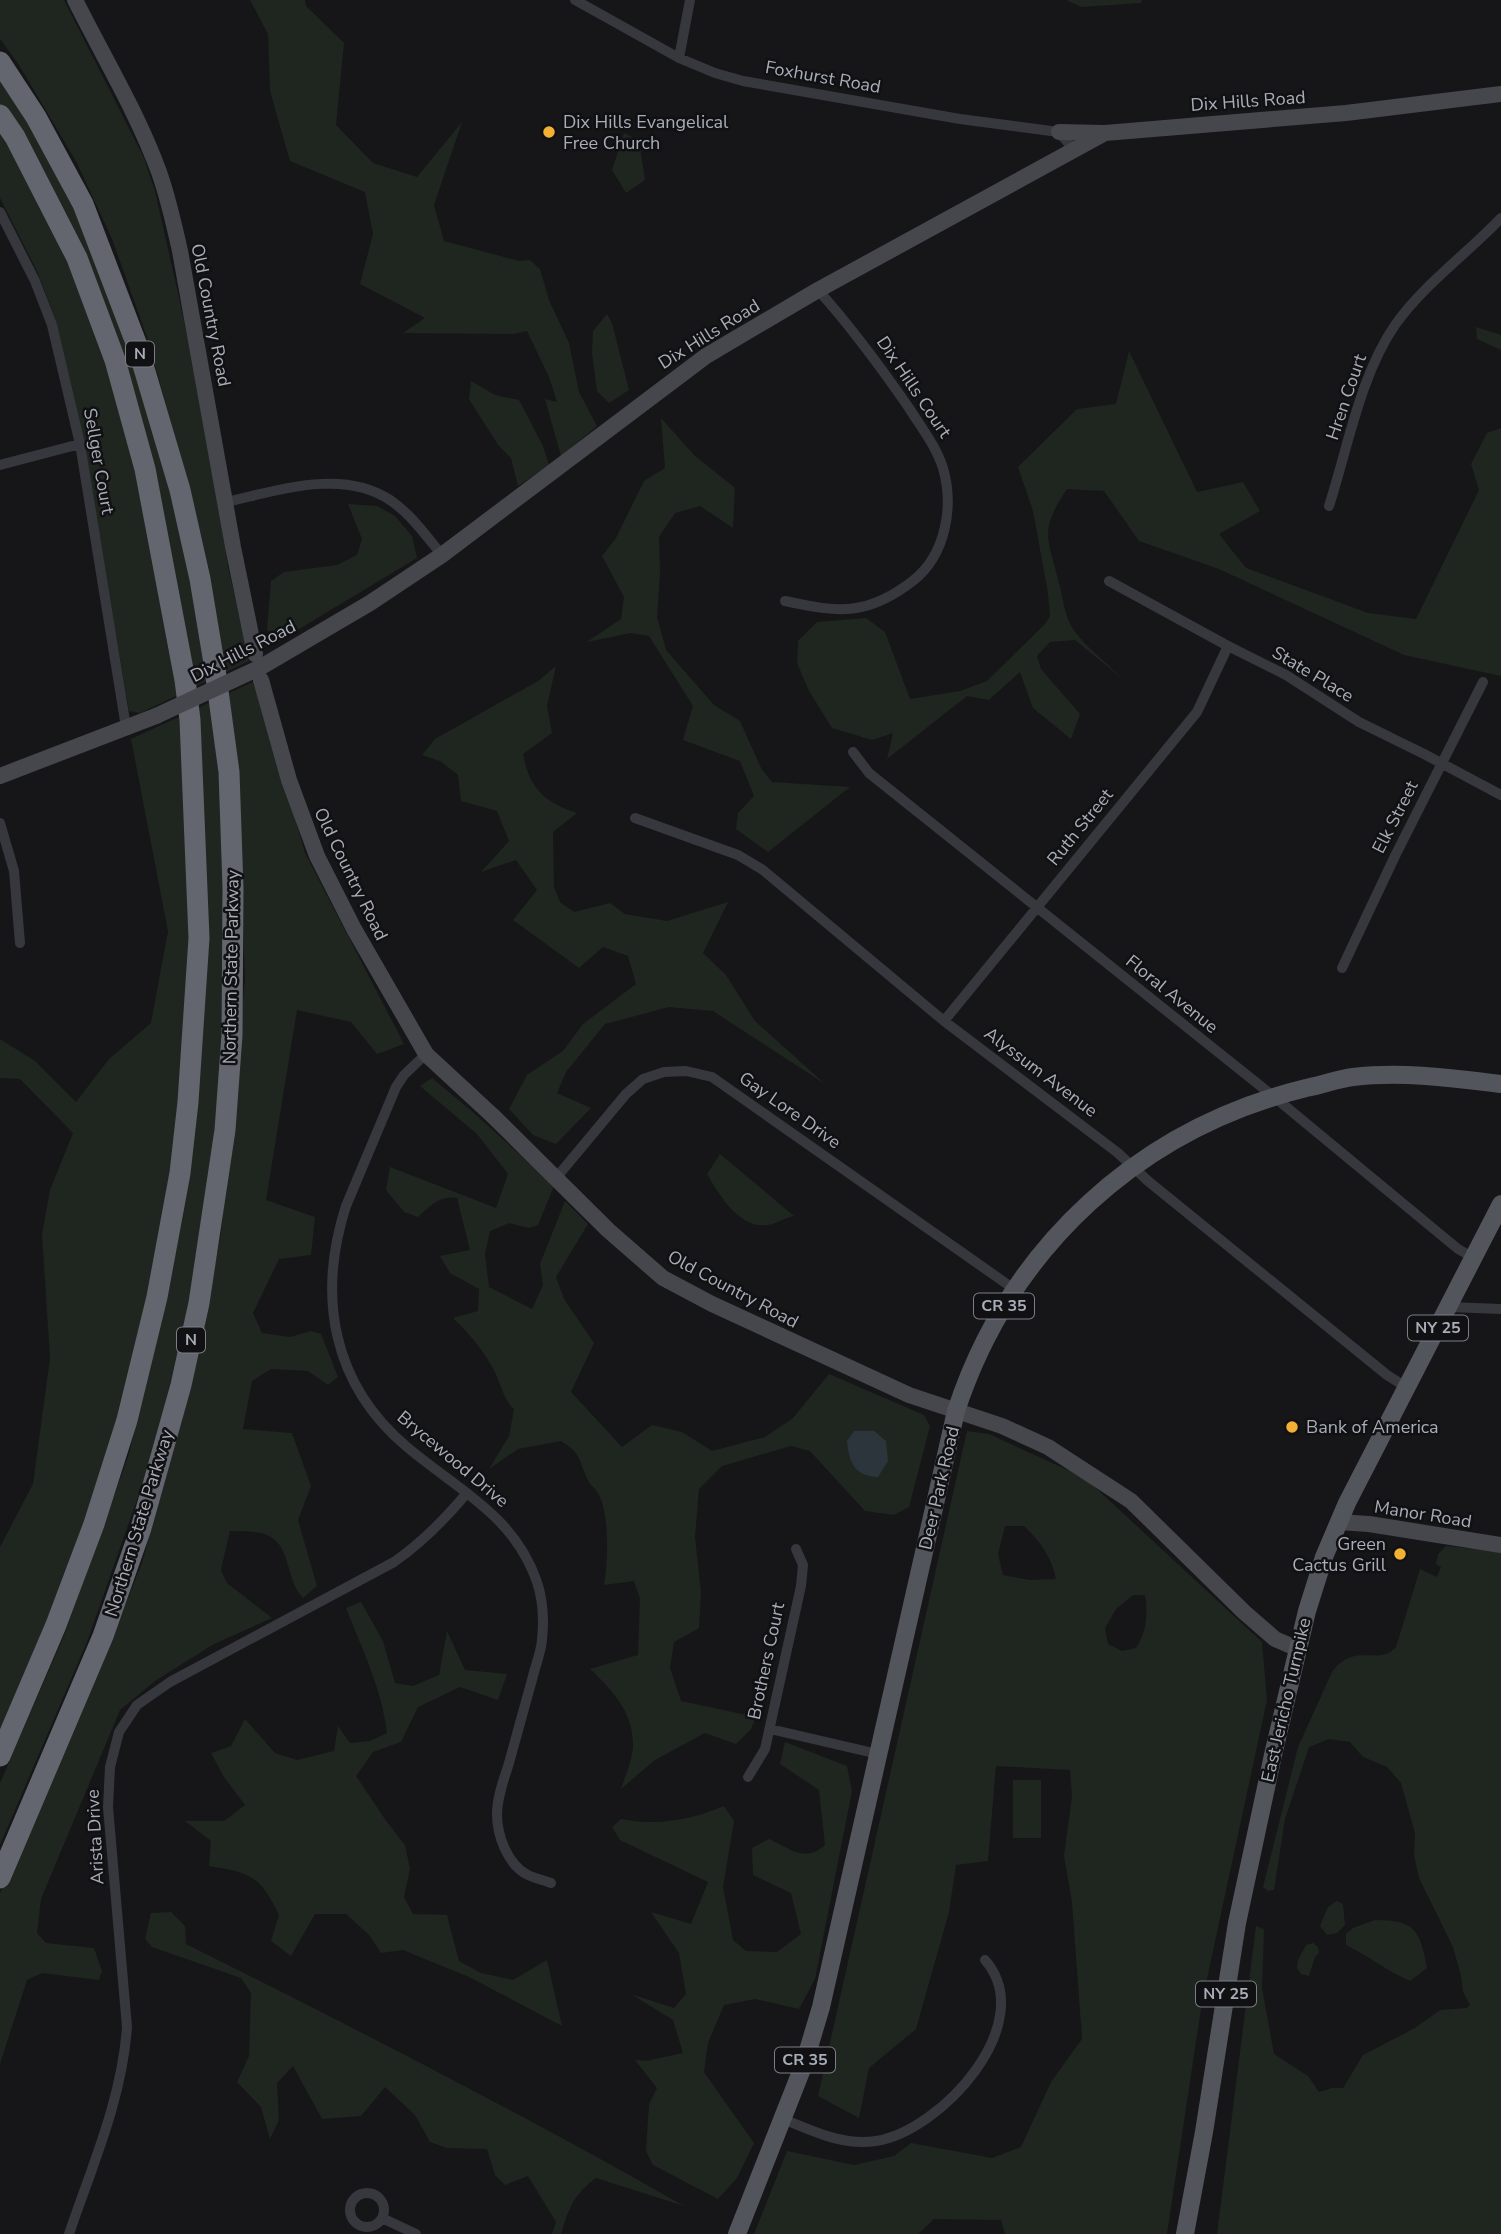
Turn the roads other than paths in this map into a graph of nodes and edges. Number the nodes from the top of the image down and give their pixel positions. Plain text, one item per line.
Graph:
1 (75, 0) edge
2 (575, 0) edge
3 (690, 0) edge
4 (679, 58) junction
5 (0, 62) edge
6 (1501, 94) edge
7 (0, 115) edge
8 (1059, 132) junction
9 (1105, 133) junction
10 (1074, 150) junction
11 (0, 212) edge
12 (1501, 218) edge
13 (818, 290) junction
14 (80, 444) junction
15 (0, 465) edge
16 (226, 502) junction
17 (1329, 506) dead end
18 (442, 555) junction
19 (1109, 581) dead end
20 (785, 601) dead end
21 (1228, 646) junction
22 (255, 654) dead end
23 (261, 680) dead end
24 (1483, 682) dead end
25 (126, 727) junction
26 (853, 752) dead end
27 (1442, 763) junction
28 (0, 776) edge
29 (1501, 794) edge
30 (635, 818) dead end
31 (0, 822) edge
32 (1036, 907) junction
33 (20, 943) dead end
34 (1342, 968) dead end
35 (944, 1021) junction
36 (426, 1055) junction
37 (1501, 1084) edge
38 (1273, 1096) junction
39 (1131, 1166) junction
40 (556, 1178) junction
41 (1501, 1204) edge
42 (1474, 1258) junction
43 (1014, 1289) junction
44 (1449, 1307) junction
45 (1501, 1309) edge
46 (1406, 1387) junction
47 (956, 1411) junction
48 (467, 1493) junction
49 (1338, 1522) junction
50 (1501, 1545) edge
51 (796, 1549) dead end
52 (1298, 1649) junction
53 (770, 1729) junction
54 (878, 1754) junction
55 (0, 1756) edge
56 (748, 1777) dead end
57 (0, 1878) edge
58 (551, 1882) dead end
59 (985, 1959) dead end
60 (783, 2119) junction
61 (382, 2218) dead end
62 (69, 2234) edge
63 (416, 2234) edge
64 (737, 2234) edge
65 (1185, 2234) edge

1 - 16 main road, Old Country Road
2 - 4 street, Foxhurst Road
3 - 4 street
4 - 8 street, Foxhurst Road
5 - 57 highway, Northern State Parkway / N
6 - 9 main road, Dix Hills Road
7 - 55 highway, Northern State Parkway / N
8 - 9 main road
8 - 10 street
9 - 10 main road, Dix Hills Road
10 - 13 main road, Dix Hills Road
11 - 14 street, Sellger Court
12 - 17 street, Hren Court
13 - 18 main road, Dix Hills Road
13 - 20 street, Dix Hills Court
14 - 15 street
14 - 25 street, Sellger Court
16 - 18 street
16 - 22 main road, Old Country Road
18 - 25 main road, Dix Hills Road, bridge
19 - 21 street, State Place
21 - 27 street, State Place
21 - 32 street, Ruth Street
23 - 36 main road, Old Country Road
24 - 27 street, Elk Street
25 - 28 main road, Dix Hills Road
26 - 32 street, Floral Avenue
27 - 29 street, State Place
27 - 34 street, Elk Street
30 - 35 street, Alyssum Avenue
31 - 33 street
32 - 35 street, Ruth Street
32 - 38 street, Floral Avenue
35 - 39 street, Alyssum Avenue
36 - 40 main road, Old Country Road
36 - 48 street, Brycewood Drive
37 - 38 main road, Deer Park Road / CR 35
38 - 39 main road, Deer Park Road / CR 35
38 - 42 street, Floral Avenue
39 - 43 main road, Deer Park Road / CR 35
39 - 46 street, Alyssum Avenue
40 - 43 street, Gay Lore Drive
40 - 47 main road, Old Country Road
41 - 42 main road, East Jericho Turnpike / NY 25
42 - 44 main road, East Jericho Turnpike / NY 25
43 - 47 main road, Deer Park Road / CR 35
44 - 45 street
44 - 46 main road, East Jericho Turnpike / NY 25
46 - 49 main road, East Jericho Turnpike / NY 25
47 - 52 main road, Old Country Road
47 - 54 main road, Deer Park Road / CR 35
48 - 58 street, Brycewood Drive
48 - 62 street, Arista Drive
49 - 50 main road, Manor Road
49 - 52 main road, East Jericho Turnpike / NY 25
51 - 53 street, Brothers Court
52 - 65 main road, East Jericho Turnpike / NY 25
53 - 54 street
53 - 56 street, Brothers Court
54 - 60 main road, Deer Park Road / CR 35
59 - 60 street
60 - 64 main road, Deer Park Road / CR 35
61 - 63 street

